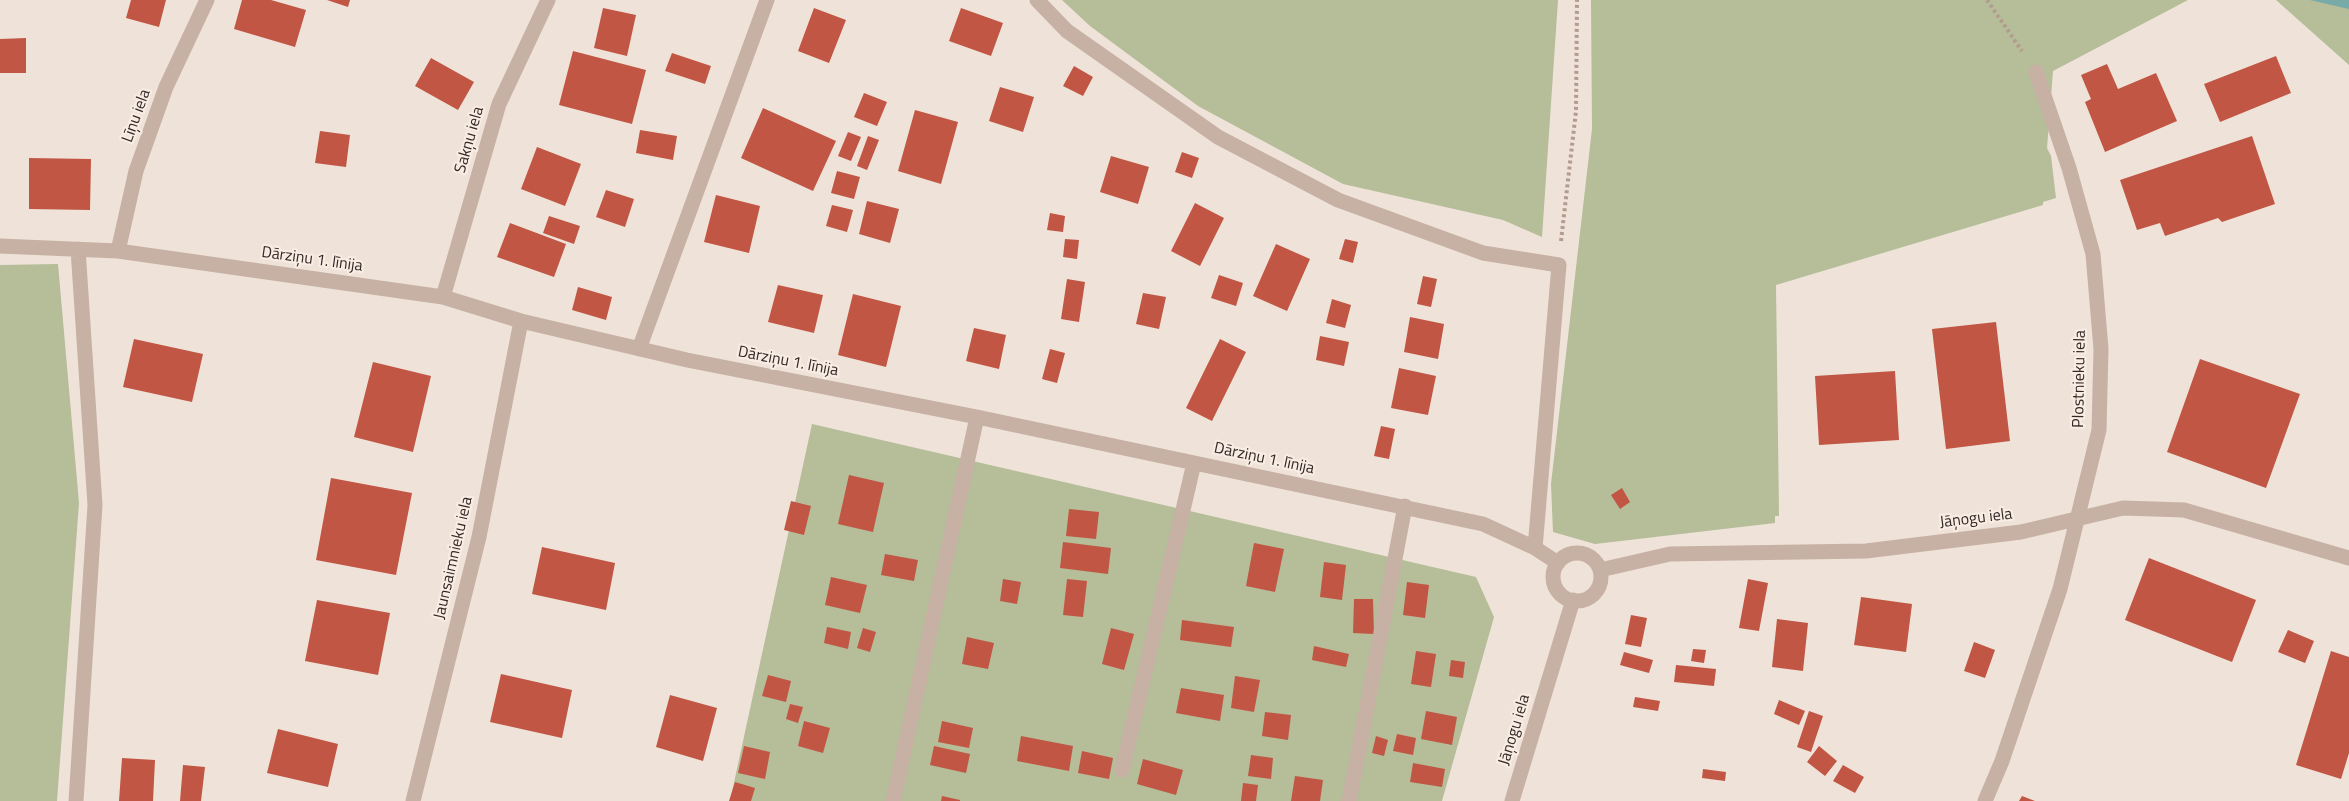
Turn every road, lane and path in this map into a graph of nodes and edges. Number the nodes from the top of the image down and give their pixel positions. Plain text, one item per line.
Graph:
1 (207, 0) edge
2 (548, 0) edge
3 (767, 0) edge
4 (1037, 0) edge
5 (1576, 0) edge
6 (1987, 0) edge
7 (2036, 72) joint
8 (0, 246) edge
9 (78, 249) junction
10 (118, 251) junction
11 (1559, 266) junction
12 (443, 297) junction
13 (521, 321) junction
14 (639, 349) junction
15 (977, 417) junction
16 (1194, 463) junction
17 (1405, 506) junction
18 (2077, 520) junction
19 (1535, 548) junction
20 (2349, 558) edge
21 (1558, 563) junction
22 (1600, 570) junction
23 (1573, 600) junction
24 (1122, 770) dead end
25 (76, 801) edge
26 (413, 801) edge
27 (893, 801) edge
28 (1349, 801) edge
29 (1512, 801) edge
30 (1985, 801) edge

1 - 10 street, Līņu iela
2 - 12 street, Sakņu iela
3 - 14 street
4 - 11 street
5 - 11 path
6 - 7 path
7 - 18 street, Plostnieku iela
8 - 9 street, Dārziņu 1. līnija
9 - 10 street, Dārziņu 1. līnija
9 - 25 street
10 - 12 street, Dārziņu 1. līnija
11 - 19 street
12 - 13 street, Dārziņu 1. līnija
13 - 14 street, Dārziņu 1. līnija
13 - 26 street, Jaunsaimnieku iela
14 - 15 street, Dārziņu 1. līnija
15 - 16 street, Dārziņu 1. līnija
15 - 27 street
16 - 17 street, Dārziņu 1. līnija
16 - 24 street
17 - 19 street, Dārziņu 1. līnija
17 - 28 street
18 - 20 street, Jāņogu iela
18 - 22 street, Jāņogu iela
18 - 30 street, Plostnieku iela
19 - 21 street, Dārziņu 1. līnija
21 - 22 street
21 - 23 street
22 - 23 street
23 - 29 street, Jāņogu iela

